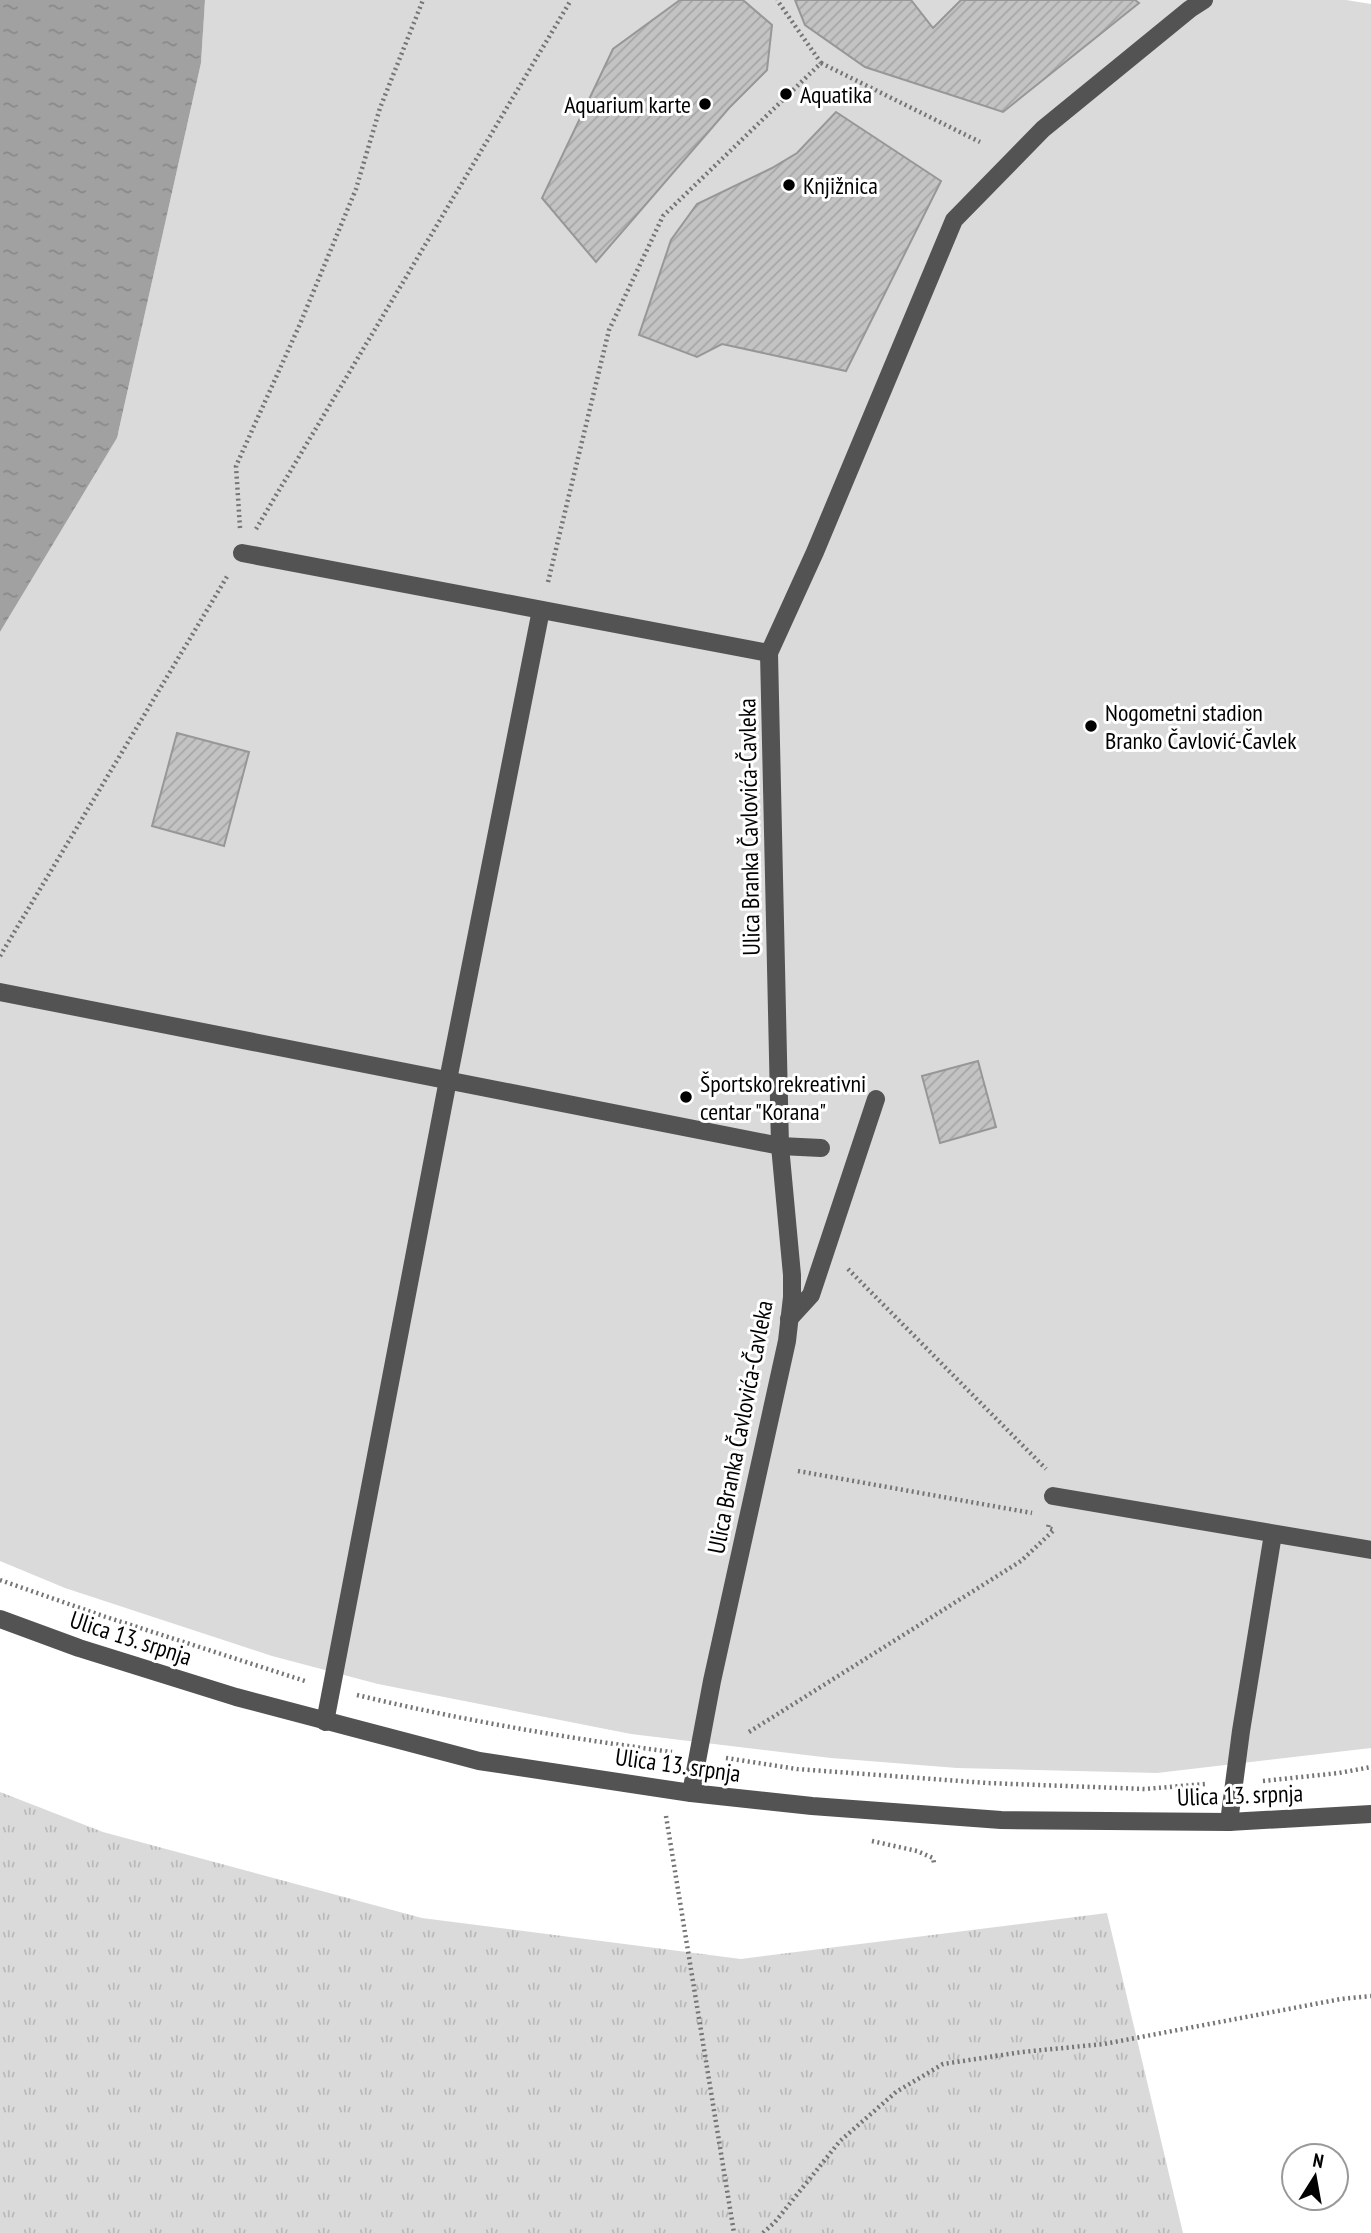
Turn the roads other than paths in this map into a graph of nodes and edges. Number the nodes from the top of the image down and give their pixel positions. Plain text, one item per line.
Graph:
1 (1192, 3) edge
2 (242, 553) road end
3 (541, 610) junction
4 (769, 653) junction
5 (0, 992) edge
6 (448, 1080) junction
7 (876, 1100) dead end
8 (780, 1146) junction
9 (821, 1148) dead end
10 (789, 1319) junction
11 (1052, 1496) road end
12 (1273, 1534) junction
13 (1371, 1550) edge
14 (0, 1619) edge
15 (325, 1722) junction
16 (691, 1793) junction
17 (1371, 1814) edge
18 (1229, 1822) junction

1 - 4 street, Ulica Branka Čavlovića-Čavleka
2 - 3 street
3 - 4 street
3 - 6 street
4 - 8 street, Ulica Branka Čavlovića-Čavleka
5 - 6 street
6 - 8 street
6 - 15 street
7 - 10 street
8 - 9 street
8 - 10 street, Ulica Branka Čavlovića-Čavleka
10 - 16 street, Ulica Branka Čavlovića-Čavleka
11 - 12 street
12 - 13 street
12 - 18 street
14 - 15 street, Ulica 13. srpnja
15 - 16 street, Ulica 13. srpnja
16 - 18 street, Ulica 13. srpnja
17 - 18 street, Ulica 13. srpnja

